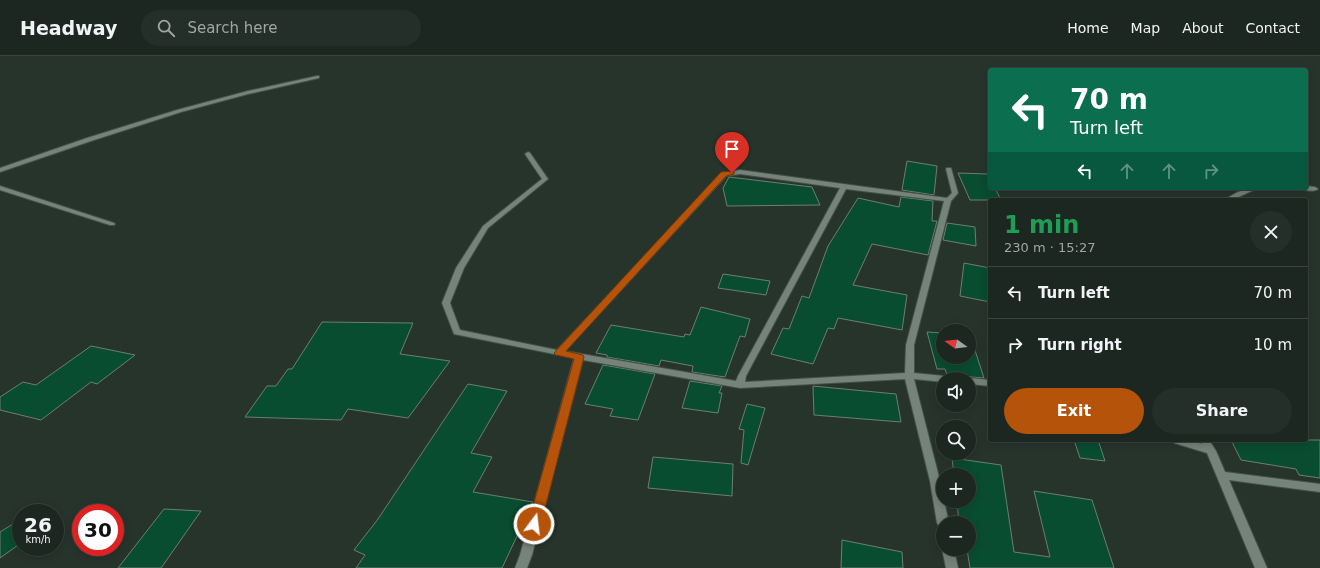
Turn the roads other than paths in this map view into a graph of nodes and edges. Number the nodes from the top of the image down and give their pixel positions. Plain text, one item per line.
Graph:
1 (317, 77) dead end
2 (528, 154) dead end
3 (949, 169) dead end
4 (0, 170) edge
5 (844, 187) junction
6 (0, 188) edge
7 (1308, 188) edge
8 (1316, 189) dead end
9 (1249, 190) edge
10 (1231, 198) edge
11 (948, 200) junction
12 (112, 224) dead end
13 (559, 353) junction
14 (579, 357) junction
15 (909, 376) junction
16 (936, 378) edge
17 (976, 382) edge
18 (988, 383) edge
19 (740, 385) junction
20 (1184, 442) edge
21 (1205, 442) edge
22 (1211, 451) junction
23 (1221, 475) junction
24 (1320, 488) edge
25 (942, 516) edge
26 (949, 556) edge
27 (521, 568) edge
28 (952, 568) edge
29 (1261, 568) edge

1 - 4 street
2 - 13 street
3 - 11 street
5 - 11 street
5 - 13 street
5 - 19 street
6 - 12 street
7 - 8 street
9 - 10 street
11 - 15 street
13 - 14 street
14 - 19 street
14 - 27 street
15 - 16 street
15 - 19 street
15 - 25 street
17 - 18 street
20 - 22 street
21 - 22 street
22 - 23 street
23 - 24 street
23 - 29 street
26 - 28 street

